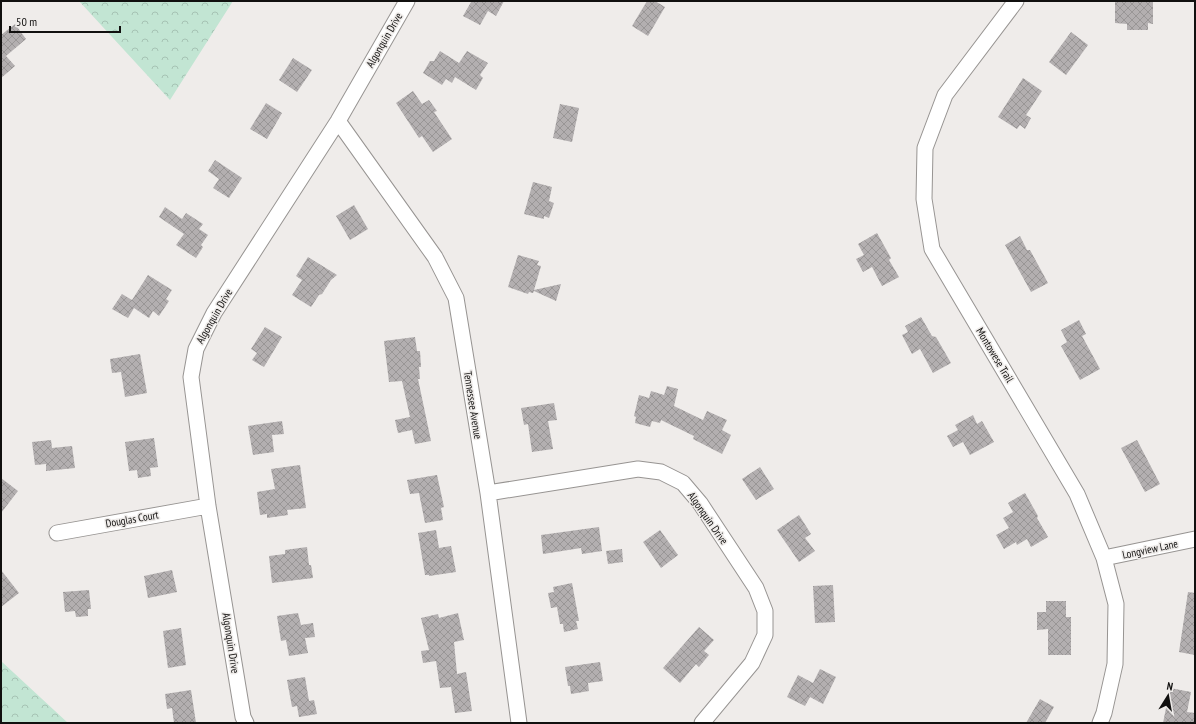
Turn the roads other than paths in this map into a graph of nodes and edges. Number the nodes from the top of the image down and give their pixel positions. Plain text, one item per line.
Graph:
1 (407, 1) edge
2 (1016, 1) edge
3 (338, 121) junction
4 (488, 493) junction
5 (208, 506) junction
6 (57, 533) dead end
7 (1195, 539) edge
8 (1104, 558) junction
9 (246, 723) edge
10 (519, 723) edge
11 (702, 723) edge
12 (1100, 723) edge

1 - 3 street, Algonquin Drive
2 - 8 street, Montowese Trail
3 - 4 street, Tennessee Avenue
3 - 5 street, Algonquin Drive
4 - 10 street, Tennessee Avenue
4 - 11 street, Algonquin Drive
5 - 6 street, Douglas Court
5 - 9 street, Algonquin Drive
7 - 8 street, Longview Lane
8 - 12 street, Montowese Trail

